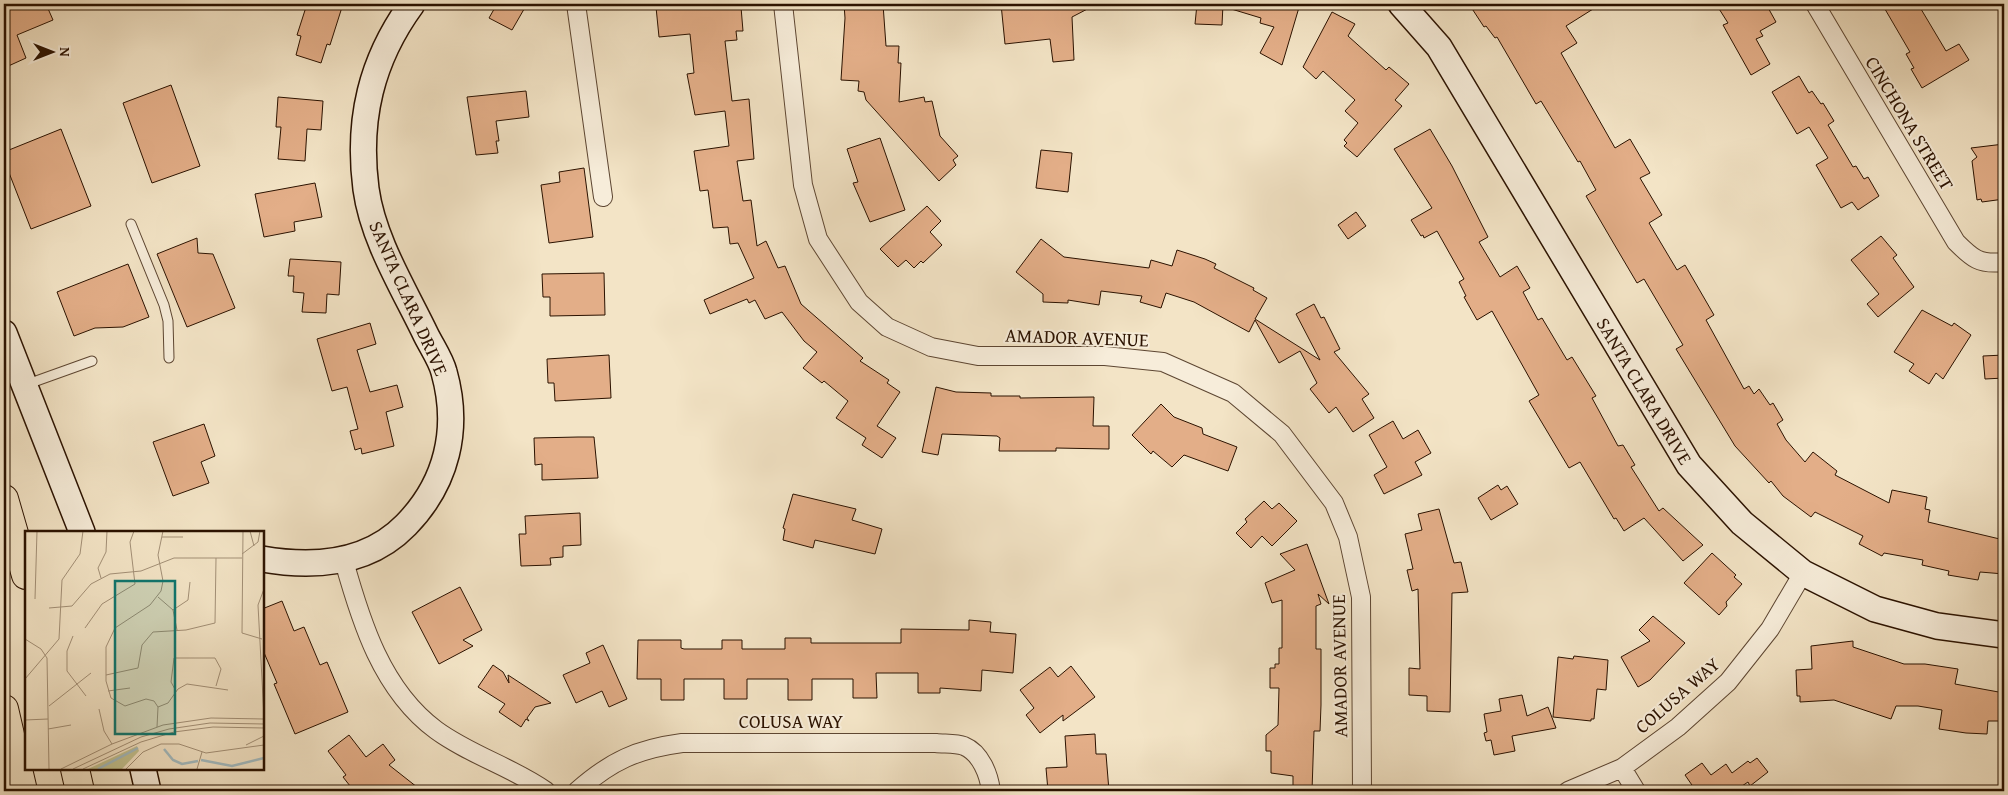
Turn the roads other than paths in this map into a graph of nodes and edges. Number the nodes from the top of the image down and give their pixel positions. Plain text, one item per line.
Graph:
1 (412, 4) edge
2 (576, 4) edge
3 (783, 4) edge
4 (1401, 4) edge
5 (1815, 4) edge
6 (603, 197) dead end
7 (131, 224) dead end
8 (2004, 262) edge
9 (4, 333) edge
10 (169, 358) dead end
11 (92, 361) dead end
12 (25, 385) junction
13 (4, 499) edge
14 (82, 531) edge
15 (264, 559) edge
16 (344, 561) junction
17 (25, 572) edge
18 (1803, 573) junction
19 (2004, 635) edge
20 (4, 709) edge
21 (1622, 768) junction
22 (75, 770) edge
23 (143, 770) edge
24 (23, 791) edge
25 (80, 791) edge
26 (148, 791) edge
27 (546, 791) edge
28 (577, 791) edge
29 (991, 791) edge
30 (1362, 791) edge
31 (1568, 791) edge
32 (1636, 791) edge

1 - 16 street, SANTA CLARA DRIVE
2 - 6 street
3 - 30 street, AMADOR AVENUE
4 - 18 street, SANTA CLARA DRIVE
5 - 8 street, CINCHONA STREET
7 - 10 lane
9 - 12 street
11 - 12 lane
12 - 14 street
13 - 17 highway
15 - 16 street, SANTA CLARA DRIVE
16 - 27 street
18 - 19 street, SANTA CLARA DRIVE
18 - 21 street, COLUSA WAY
20 - 24 highway
21 - 31 street, COLUSA WAY
21 - 32 street
22 - 25 highway
23 - 26 street
28 - 29 street, COLUSA WAY

